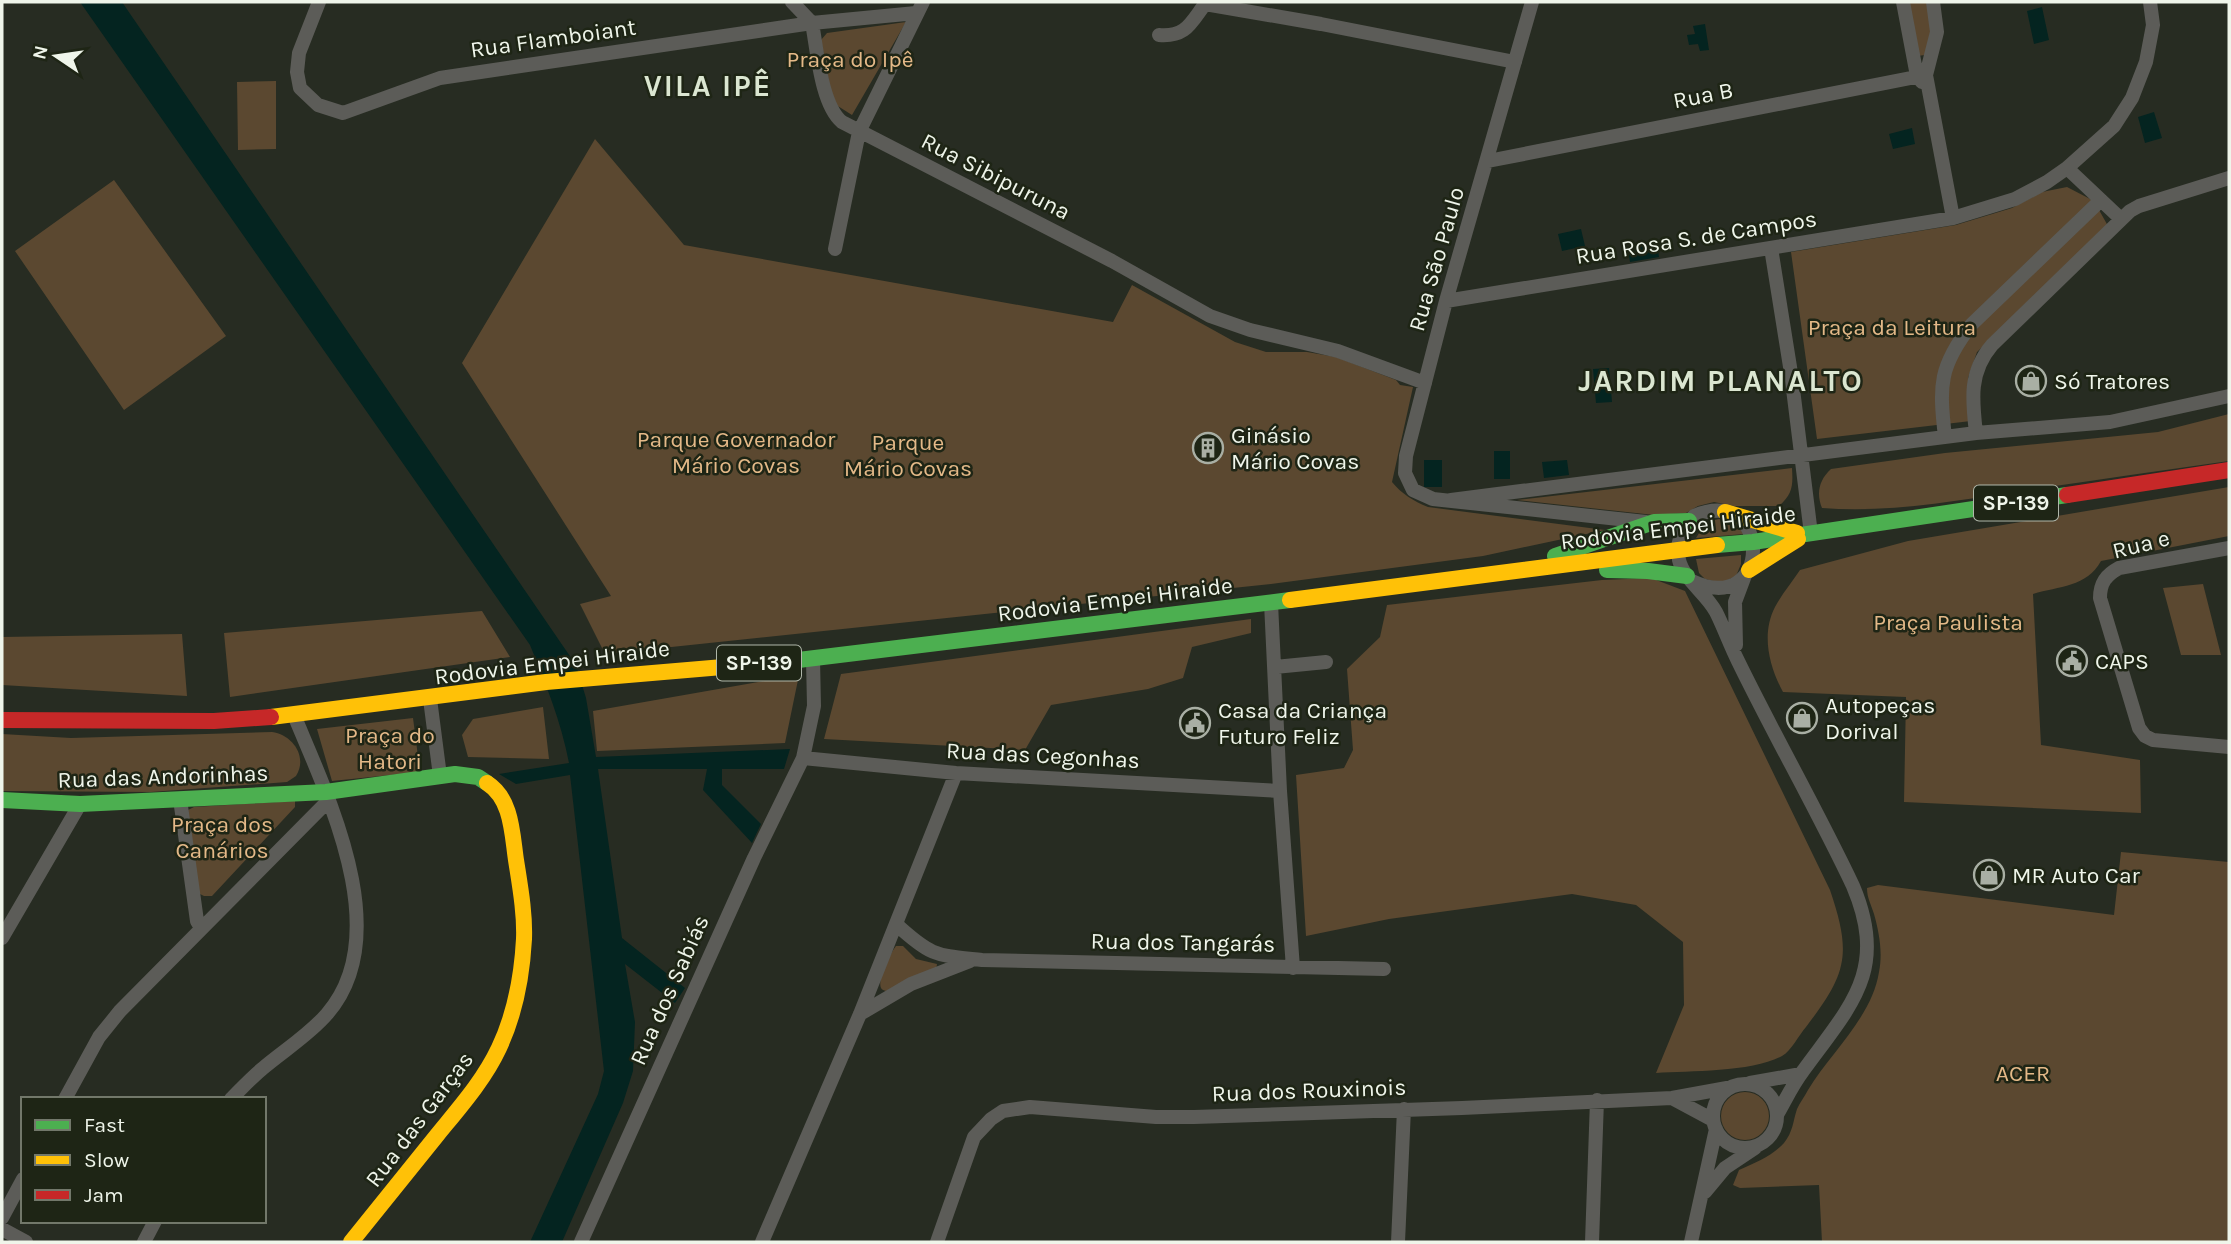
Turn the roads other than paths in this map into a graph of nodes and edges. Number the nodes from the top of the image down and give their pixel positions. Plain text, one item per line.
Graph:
1 (319, 2) edge
2 (792, 2) edge
3 (1532, 2) edge
4 (1903, 2) edge
5 (1933, 2) edge
6 (2150, 2) edge
7 (1205, 3) edge
8 (920, 8) edge
9 (812, 23) junction
10 (1159, 35) dead end
11 (1515, 62) junction
12 (1923, 79) junction
13 (859, 131) junction
14 (1488, 161) junction
15 (2067, 168) junction
16 (2229, 178) edge
17 (2101, 200) junction
18 (1953, 218) junction
19 (2121, 219) junction
20 (1771, 247) junction
21 (835, 248) dead end
22 (1446, 302) junction
23 (1425, 383) junction
24 (2229, 396) edge
25 (1976, 433) junction
26 (1945, 437) junction
27 (1800, 455) junction
28 (2229, 470) edge
29 (1451, 500) junction
30 (1725, 512) junction
31 (1689, 521) junction
32 (1654, 522) junction
33 (1807, 535) junction
34 (1753, 542) junction
35 (2229, 548) edge
36 (1678, 549) junction
37 (1514, 570) junction
38 (1747, 574) junction
39 (1690, 579) junction
40 (1271, 603) junction
41 (813, 659) junction
42 (1738, 660) junction
43 (1326, 662) dead end
44 (1275, 667) junction
45 (430, 699) junction
46 (294, 715) junction
47 (2, 720) edge
48 (2229, 747) edge
49 (803, 758) junction
50 (956, 773) junction
51 (440, 776) junction
52 (1280, 791) junction
53 (328, 796) junction
54 (180, 799) junction
55 (2, 800) edge
56 (80, 804) junction
57 (897, 925) junction
58 (201, 928) junction
59 (2, 938) edge
60 (982, 960) junction
61 (1293, 968) junction
62 (1384, 969) dead end
63 (860, 1014) junction
64 (1801, 1074) junction
65 (1749, 1083) junction
66 (1727, 1088) junction
67 (66, 1097) edge
68 (233, 1097) edge
69 (1672, 1098) junction
70 (1597, 1100) junction
71 (1404, 1109) junction
72 (1778, 1113) junction
73 (1714, 1125) junction
74 (1762, 1144) junction
75 (21, 1183) edge
76 (1702, 1196) junction
77 (2, 1218) edge
78 (154, 1223) edge
79 (2, 1229) edge
80 (26, 1242) edge
81 (144, 1242) edge
82 (351, 1242) edge
83 (581, 1242) edge
84 (762, 1242) edge
85 (937, 1242) edge
86 (1398, 1242) edge
87 (1592, 1242) edge
88 (1691, 1242) edge

1 - 9 street, Rua Flamboiant
2 - 9 street
3 - 11 street, Rua São Paulo
4 - 12 street
5 - 12 street
6 - 15 street, Rua Rosa S. de Campos
7 - 10 street
7 - 11 street
8 - 9 street, Rua Flamboiant
8 - 13 street
9 - 13 street, Rua Sibipuruna
11 - 14 street, Rua São Paulo
12 - 14 street, Rua B
12 - 18 street
13 - 21 street
13 - 23 street, Rua Sibipuruna
14 - 22 street, Rua São Paulo
15 - 17 street
15 - 18 street, Rua Rosa S. de Campos
16 - 19 street
17 - 19 street
17 - 26 street
18 - 20 street, Rua Rosa S. de Campos
19 - 25 street
20 - 22 street, Rua Rosa S. de Campos
20 - 27 street
22 - 23 street, Rua São Paulo
23 - 29 street, Rua São Paulo
24 - 25 street
25 - 26 street
26 - 27 street
27 - 29 street
27 - 33 street
28 - 33 main road, Rodovia Empei Hiraide / SP-139
29 - 32 street
30 - 31 street
30 - 33 main road
30 - 34 street
31 - 32 main road
31 - 36 street
32 - 37 main road
33 - 34 main road, Rodovia Empei Hiraide / SP-139
33 - 38 main road
34 - 36 main road, Rodovia Empei Hiraide / SP-139
34 - 38 street
35 - 48 street, Rua e
36 - 37 main road, Rodovia Empei Hiraide / SP-139
36 - 39 street
37 - 39 main road
37 - 40 main road, Rodovia Empei Hiraide / SP-139
38 - 39 street
38 - 42 street
39 - 42 street
40 - 41 main road, Rodovia Empei Hiraide / SP-139
40 - 44 street
41 - 45 main road, Rodovia Empei Hiraide / SP-139
41 - 49 street, Rua dos Sabiás
42 - 64 street
43 - 44 street
44 - 52 street
45 - 46 main road, Rodovia Empei Hiraide / SP-139
45 - 51 street
46 - 47 main road, Rodovia Empei Hiraide / SP-139
46 - 53 street
49 - 50 street, Rua das Cegonhas
49 - 83 street, Rua dos Sabiás
50 - 52 street, Rua das Cegonhas
50 - 57 street
51 - 53 main road, Rua das Garças
51 - 82 main road, Rua das Garças
52 - 61 street
53 - 54 main road, Rua das Andorinhas
53 - 58 street
53 - 68 street
54 - 56 main road, Rua das Andorinhas
54 - 58 street
55 - 56 main road, Rua das Andorinhas
56 - 59 street
57 - 60 street, Rua dos Tangarás
57 - 63 street
58 - 67 street
60 - 61 street, Rua dos Tangarás
60 - 63 street, Rua dos Tangarás
61 - 62 street, Rua dos Tangarás
63 - 84 street
64 - 65 street
64 - 72 street
65 - 66 street
65 - 72 street
66 - 69 street, Rua dos Rouxinois
66 - 73 street
69 - 70 street, Rua dos Rouxinois
69 - 73 street, Rua dos Rouxinois
70 - 71 street, Rua dos Rouxinois
70 - 87 street
71 - 85 street, Rua dos Rouxinois
71 - 86 street
72 - 74 street
73 - 74 street
73 - 76 street
74 - 76 street
75 - 77 street
76 - 88 street
78 - 81 street
79 - 80 street

